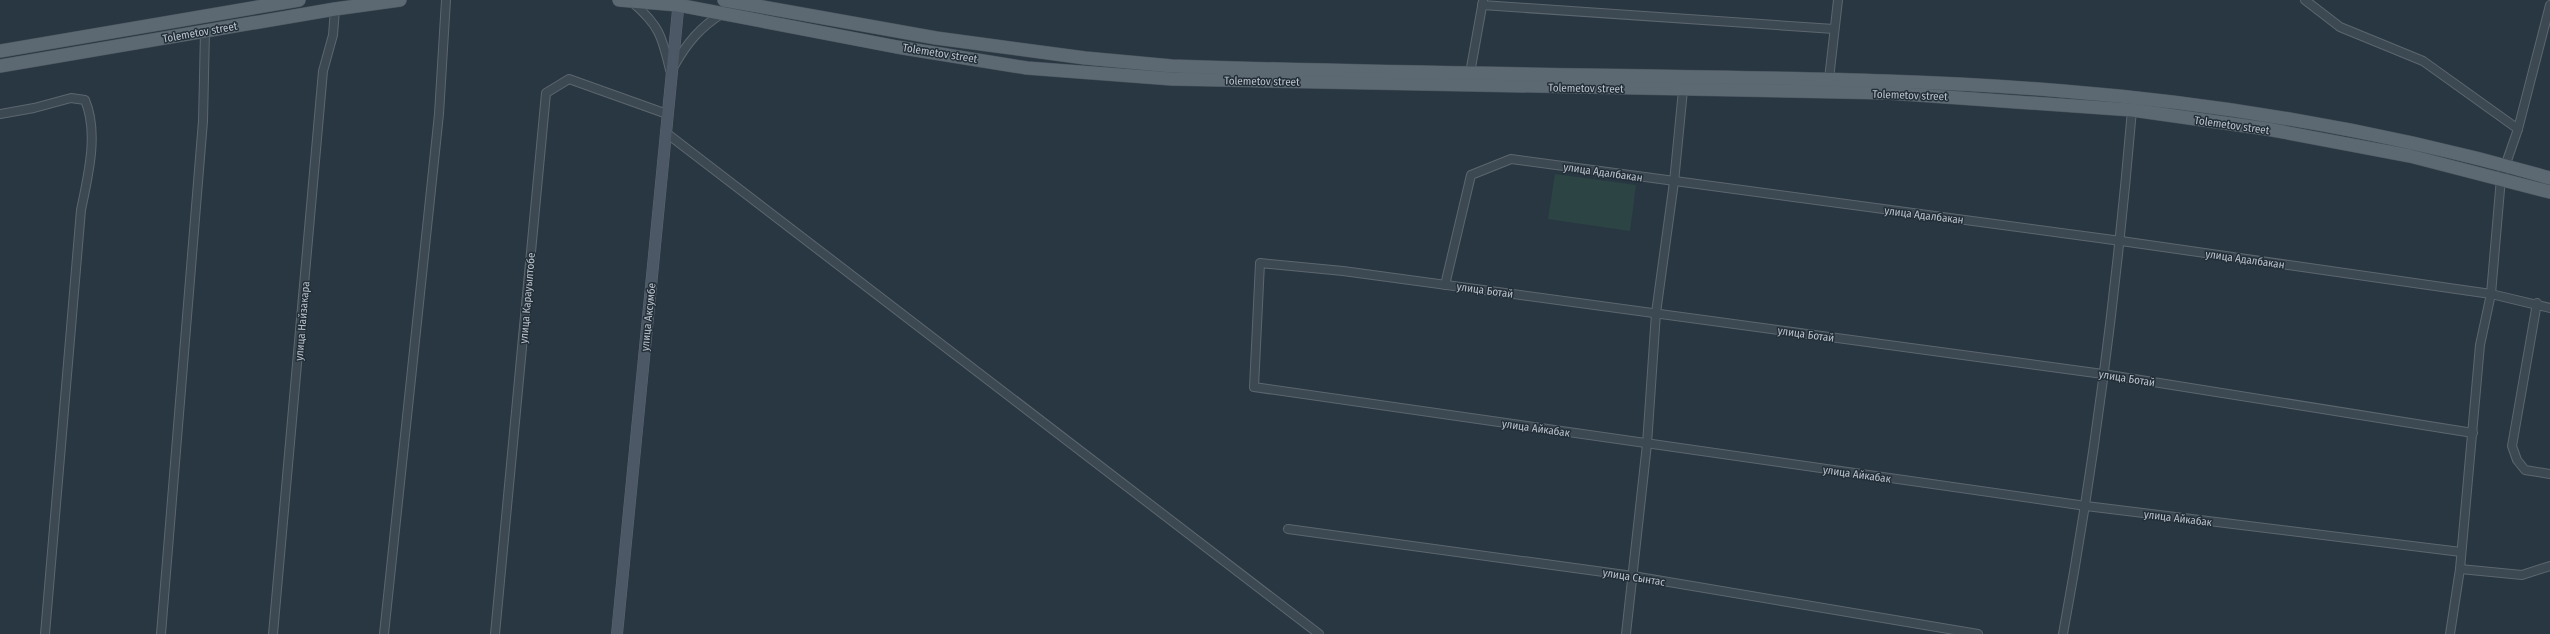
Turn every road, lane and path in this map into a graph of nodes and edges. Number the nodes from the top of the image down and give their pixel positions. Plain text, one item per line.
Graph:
1 (300, 0) edge
2 (400, 0) edge
3 (446, 0) edge
4 (1838, 0) edge
5 (2305, 0) edge
6 (626, 1) edge
7 (1483, 2) edge
8 (679, 3) edge
9 (2550, 5) edge
10 (723, 7) edge
11 (335, 8) junction
12 (1834, 29) junction
13 (205, 31) junction
14 (0, 51) edge
15 (0, 66) edge
16 (671, 72) junction
17 (1470, 73) junction
18 (1829, 80) junction
19 (1770, 85) junction
20 (1683, 90) junction
21 (2132, 110) junction
22 (0, 114) edge
23 (666, 114) junction
24 (2518, 129) junction
25 (665, 132) junction
26 (2505, 165) junction
27 (2501, 178) junction
28 (2550, 178) edge
29 (1674, 182) junction
30 (2550, 192) edge
31 (2121, 241) junction
32 (1445, 285) junction
33 (2491, 294) junction
34 (2537, 303) junction
35 (2550, 308) edge
36 (1656, 313) junction
37 (2104, 374) junction
38 (1254, 386) joint
39 (2473, 433) junction
40 (1647, 444) junction
41 (2550, 474) edge
42 (2086, 506) junction
43 (1288, 529) dead end
44 (2461, 552) junction
45 (2550, 566) edge
46 (2460, 569) junction
47 (1634, 576) junction
48 (45, 634) edge
49 (161, 634) edge
50 (273, 634) edge
51 (384, 634) edge
52 (495, 634) edge
53 (617, 634) edge
54 (1319, 634) edge
55 (1626, 634) edge
56 (1978, 634) edge
57 (2063, 634) edge
58 (2450, 634) edge

1 - 14 main road, Tolemetov street
2 - 11 main road, Tolemetov street
3 - 51 street
4 - 12 street
5 - 24 street
6 - 8 main road, Tolemetov street
6 - 16 street
7 - 12 street
7 - 17 street
8 - 10 main road, Tolemetov street
8 - 16 main road, улица Аксумбе
9 - 24 street
10 - 16 street
10 - 17 main road, Tolemetov street
10 - 20 main road, Tolemetov street
11 - 13 main road, Tolemetov street
11 - 50 street, улица Найзакара
12 - 18 street
13 - 15 main road, Tolemetov street
13 - 49 street
16 - 23 main road, улица Аксумбе
17 - 19 main road, Tolemetov street
18 - 19 main road, Tolemetov street
18 - 26 main road, Tolemetov street
19 - 20 main road, Tolemetov street
19 - 21 main road, Tolemetov street
20 - 29 street
21 - 27 main road, Tolemetov street
21 - 31 street
22 - 48 street
23 - 25 main road, улица Аксумбе
23 - 52 street, улица Карауылтобе
24 - 26 street
25 - 53 main road, улица Аксумбе
25 - 54 street
26 - 27 street
26 - 28 main road, Tolemetov street
27 - 30 main road, Tolemetov street
27 - 33 street
29 - 31 street, улица Адалбакан
29 - 32 street, улица Адалбакан
29 - 36 street
31 - 33 street, улица Адалбакан
31 - 37 street
32 - 36 street, улица Ботай
32 - 38 street, улица Ботай
33 - 34 street, улица Адалбакан
33 - 39 street
34 - 35 street, улица Адалбакан
34 - 41 street
36 - 37 street, улица Ботай
36 - 40 street
37 - 39 street, улица Ботай
37 - 42 street
38 - 40 street, улица Айкабак
39 - 44 street
40 - 42 street, улица Айкабак
40 - 47 street
42 - 44 street, улица Айкабак
42 - 57 street
43 - 47 street, улица Сынтас
44 - 46 street
45 - 46 street
46 - 58 street
47 - 55 street
47 - 56 street, улица Сынтас

